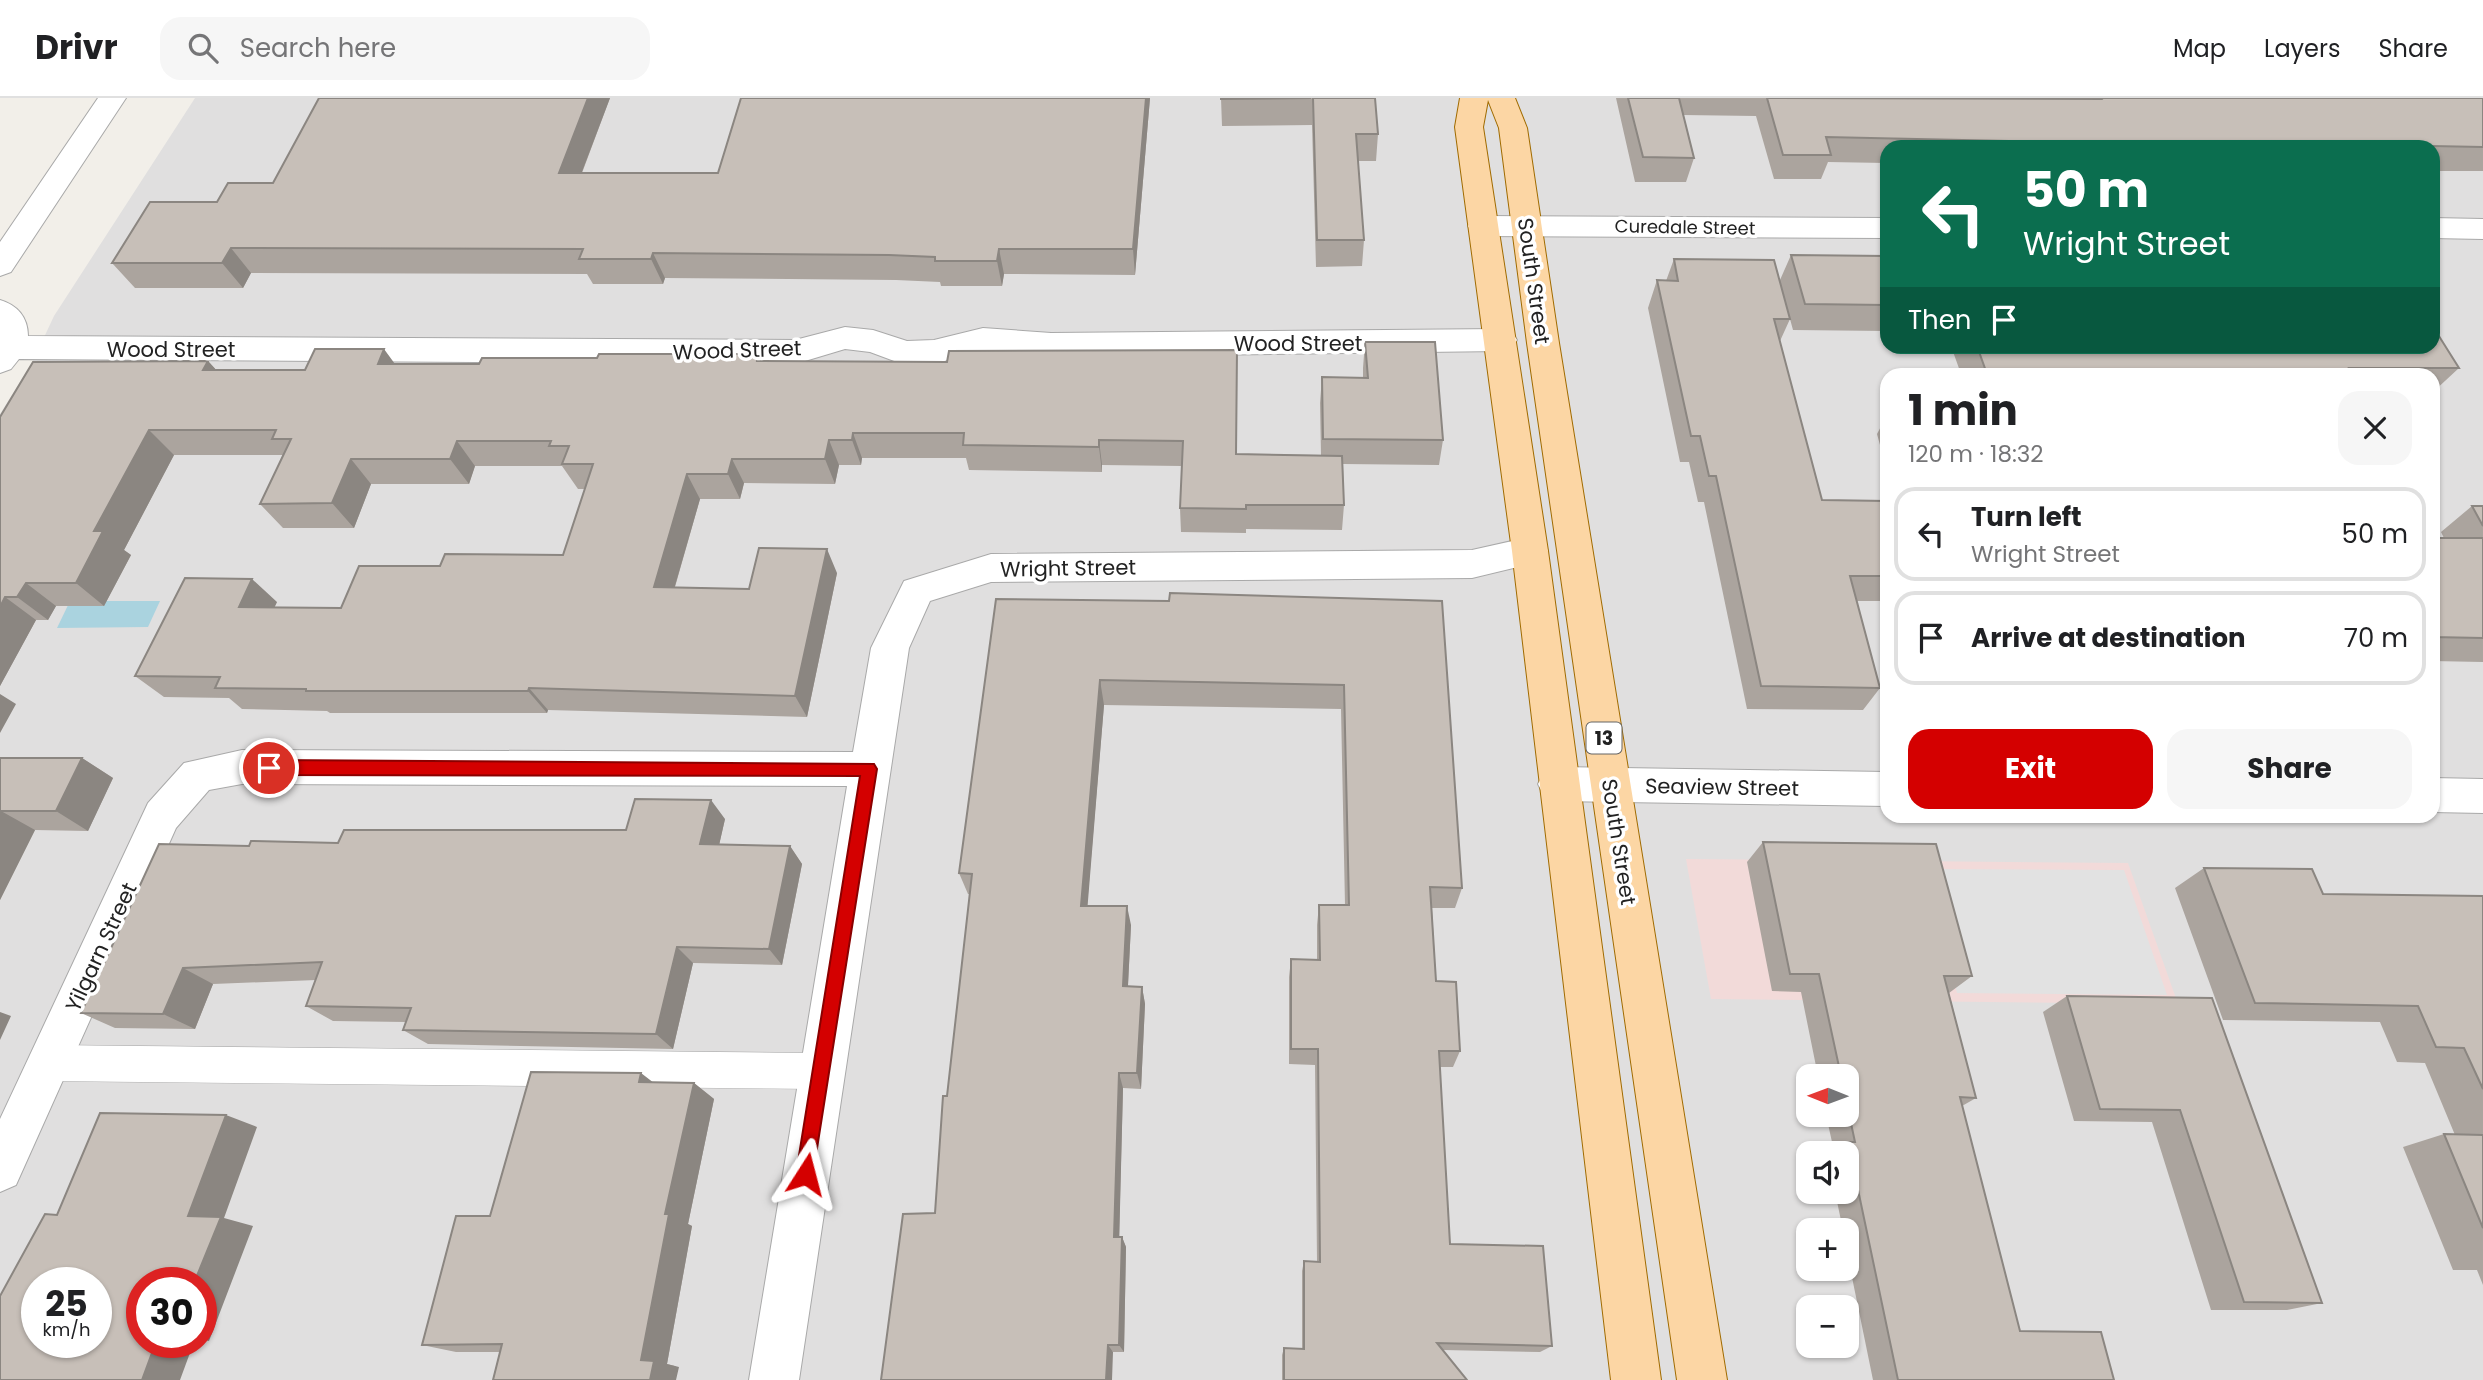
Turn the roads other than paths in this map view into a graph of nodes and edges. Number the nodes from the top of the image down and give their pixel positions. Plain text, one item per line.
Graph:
1 (112, 98) edge
2 (1474, 98) edge
3 (1501, 98) edge
4 (1525, 225) junction
5 (1483, 226) junction
6 (1880, 228) edge
7 (2440, 229) edge
8 (2483, 229) edge
9 (0, 265) edge
10 (0, 311) edge
11 (1501, 340) junction
12 (5, 354) edge
13 (1530, 551) junction
14 (869, 769) junction
15 (1558, 784) junction
16 (1611, 785) junction
17 (1880, 789) edge
18 (2440, 796) edge
19 (2483, 796) edge
20 (47, 1063) junction
21 (822, 1071) junction
22 (0, 1169) edge
23 (774, 1380) edge
24 (1636, 1380) edge
25 (1702, 1380) edge

1 - 9 street
2 - 5 main road, South Street
3 - 4 main road, South Street / 13
4 - 5 street, Curedale Street
4 - 6 street, Curedale Street
4 - 16 main road, South Street / 13
5 - 11 main road, South Street
7 - 8 street
10 - 12 street
11 - 12 street, Wood Street
11 - 13 main road, South Street
13 - 14 street, Wright Street
13 - 15 main road, South Street
14 - 20 street, Yilgarn Street
14 - 21 street, Wright Street
15 - 16 street, Seaview Street
15 - 24 main road, South Street
16 - 17 street, Seaview Street
16 - 25 main road, South Street / 13
18 - 19 street
20 - 21 lane
20 - 22 street, Yilgarn Street
21 - 23 street, Wright Street

